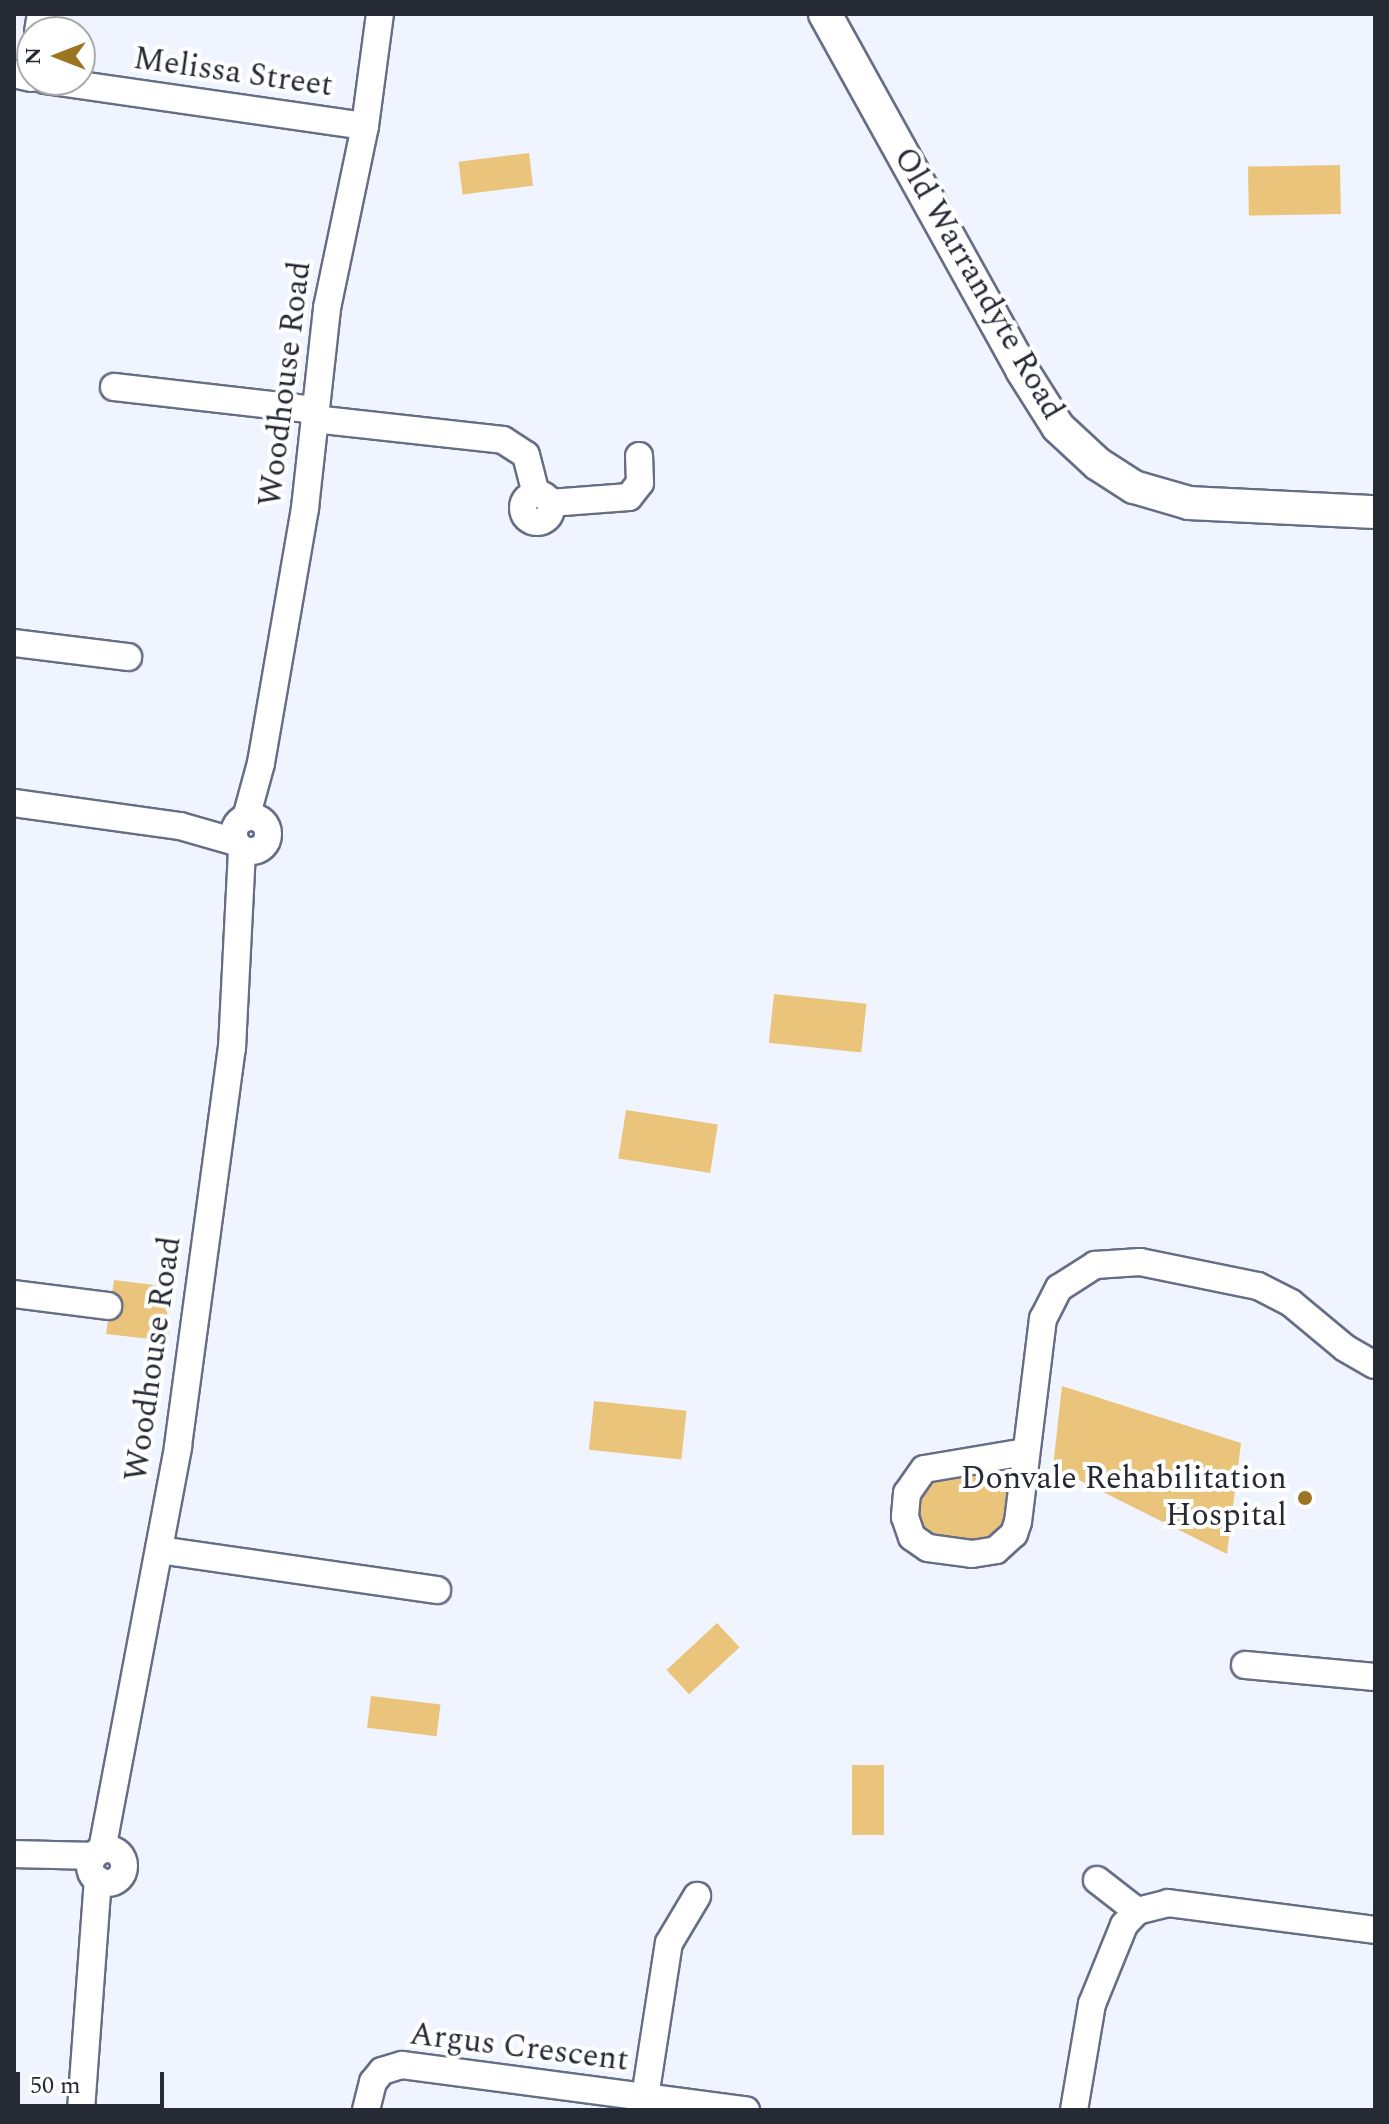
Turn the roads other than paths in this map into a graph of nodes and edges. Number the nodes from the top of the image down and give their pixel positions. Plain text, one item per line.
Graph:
1 (380, 14) edge
2 (825, 14) edge
3 (96, 87) edge
4 (365, 126) junction
5 (114, 387) dead end
6 (314, 415) junction
7 (639, 456) dead end
8 (1326, 508) junction
9 (1375, 512) edge
10 (1375, 526) edge
11 (14, 643) edge
12 (128, 657) dead end
13 (14, 803) edge
14 (248, 834) junction
15 (14, 1294) edge
16 (108, 1306) dead end
17 (1375, 1365) edge
18 (1025, 1452) junction
19 (159, 1550) junction
20 (437, 1590) dead end
21 (1245, 1665) dead end
22 (1375, 1677) edge
23 (26, 1855) edge
24 (103, 1867) junction
25 (1097, 1880) dead end
26 (697, 1896) dead end
27 (1137, 1911) junction
28 (1375, 1930) edge
29 (644, 2103) edge
30 (81, 2110) edge
31 (366, 2110) edge
32 (746, 2110) edge
33 (1074, 2110) edge

1 - 4 street, Woodhouse Road
2 - 8 main road, Old Warrandyte Road
3 - 4 street, Melissa Street
4 - 6 street, Woodhouse Road
5 - 6 street
6 - 7 street
6 - 14 street, Woodhouse Road
8 - 9 main road, Old Warrandyte Road
8 - 10 main road, Old Warrandyte Road
11 - 12 street
13 - 14 street
14 - 19 street, Woodhouse Road
15 - 16 street
17 - 18 street
18 - 18 street
19 - 20 street
19 - 24 street, Woodhouse Road
21 - 22 street
23 - 24 street
24 - 30 street, Woodhouse Road
25 - 27 street
26 - 29 street
27 - 28 street
27 - 33 street
29 - 31 street, Argus Crescent
29 - 32 street, Argus Crescent

